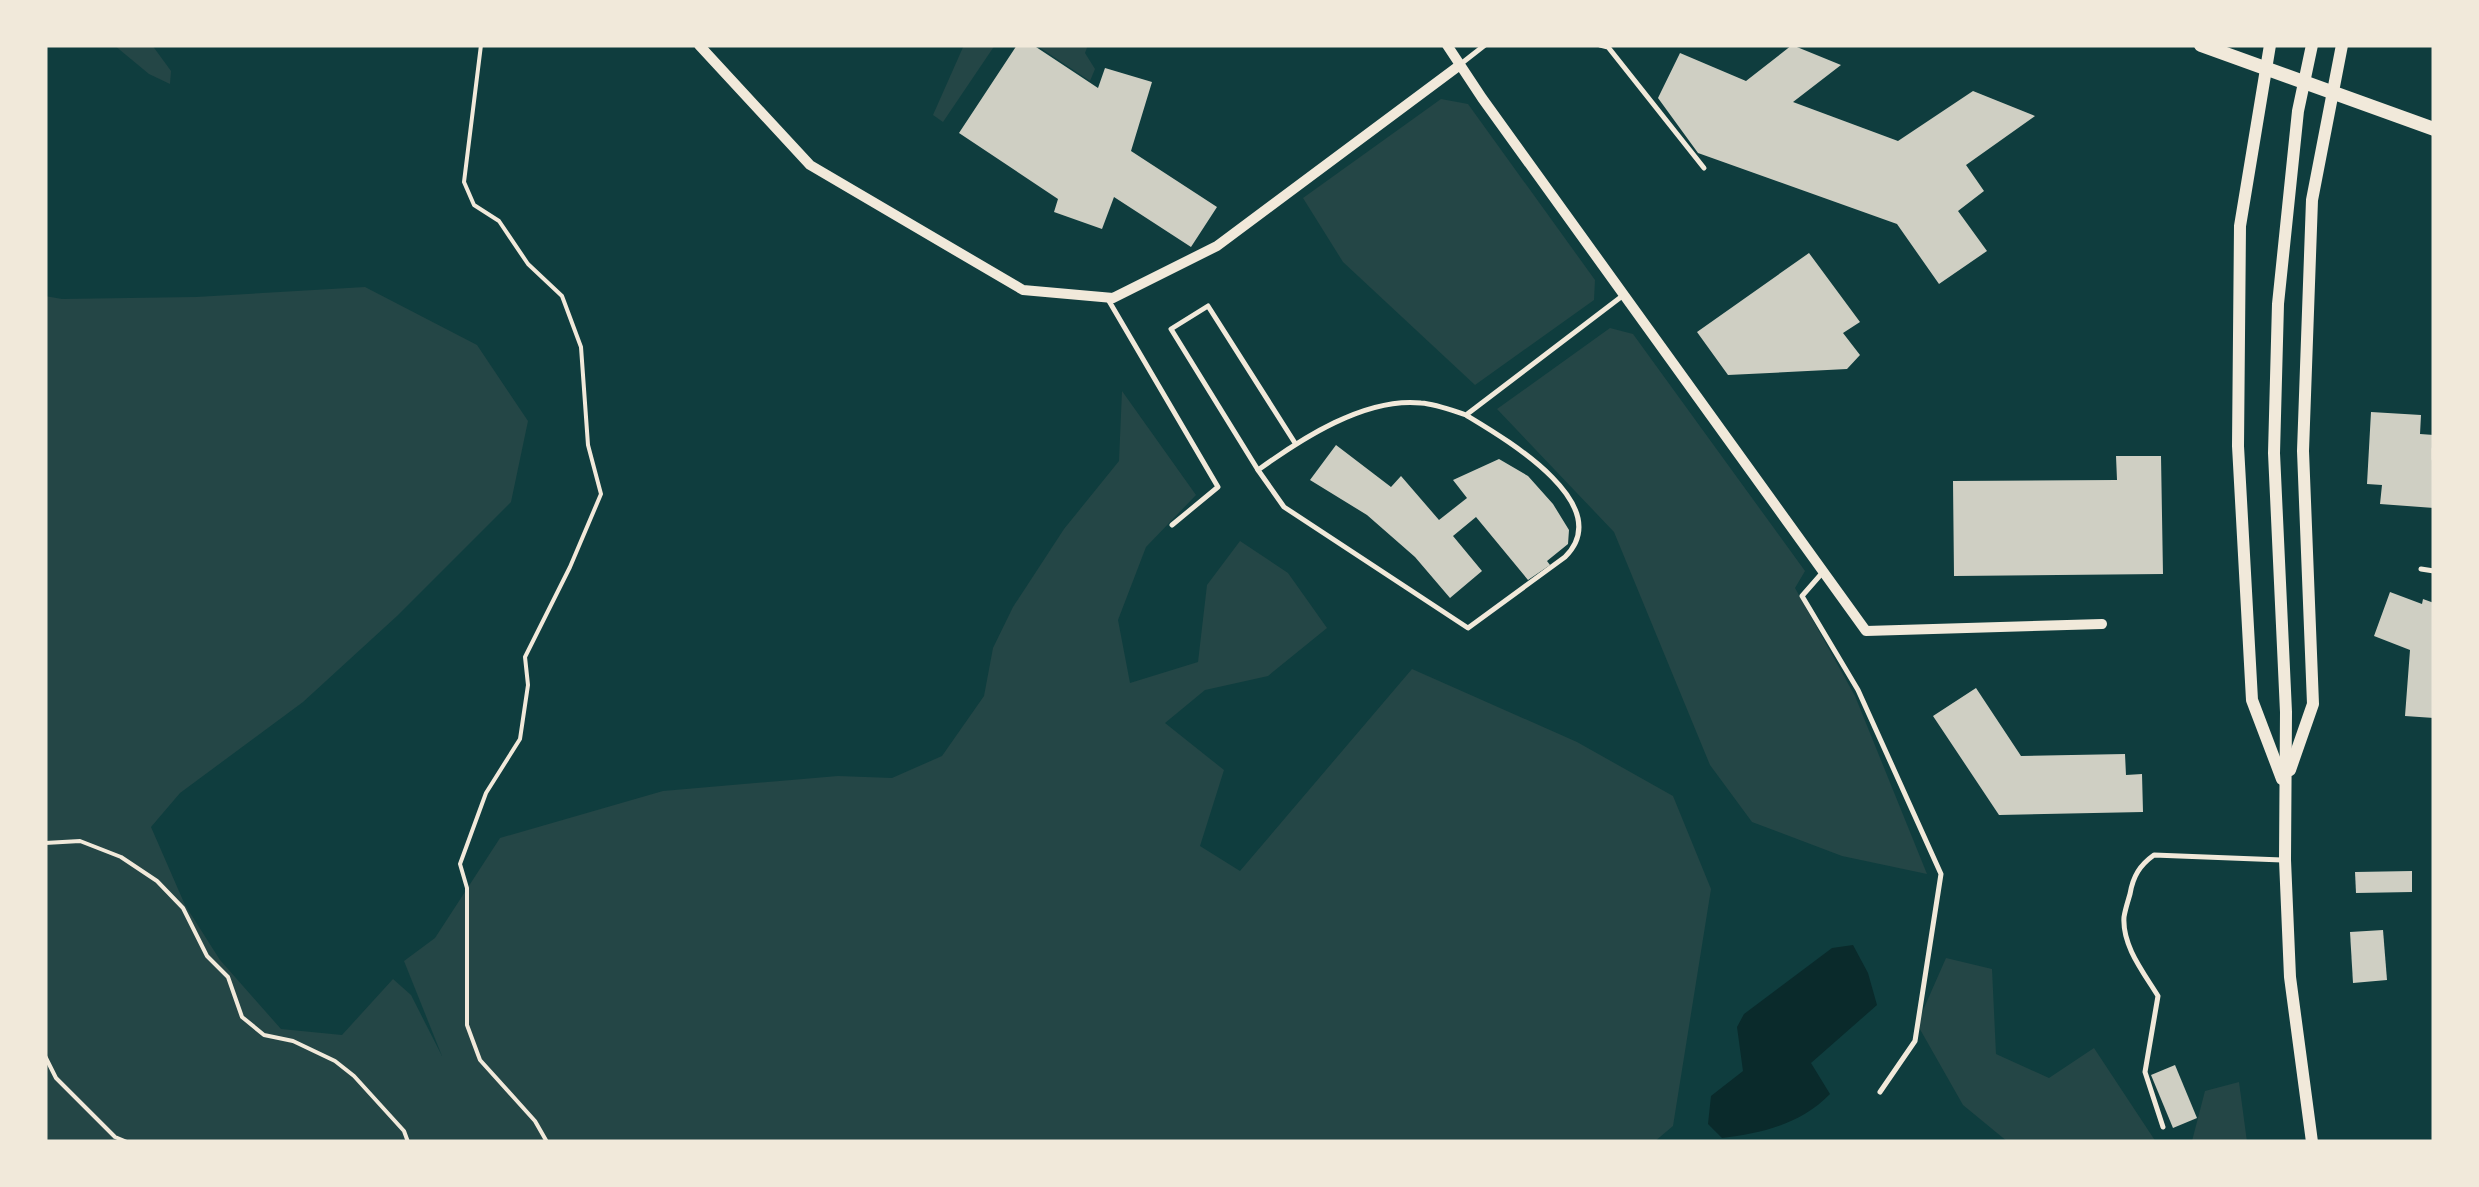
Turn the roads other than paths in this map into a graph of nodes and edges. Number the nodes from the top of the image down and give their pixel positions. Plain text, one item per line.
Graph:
1 (699, 45) edge
2 (1447, 45) edge
3 (1484, 45) edge
4 (1600, 45) edge
5 (2202, 45) edge
6 (2270, 45) edge
7 (2312, 45) edge
8 (2342, 45) edge
9 (1460, 65) junction
10 (2265, 68) junction
11 (2332, 89) junction
12 (2434, 128) edge
13 (1704, 168) dead end
14 (1624, 295) junction
15 (1107, 298) junction
16 (1466, 416) junction
17 (1295, 444) junction
18 (2434, 449) edge
19 (2434, 459) edge
20 (1258, 470) junction
21 (1172, 525) dead end
22 (2421, 569) dead end
23 (2434, 571) edge
24 (1823, 572) junction
25 (2102, 624) dead end
26 (2284, 786) junction
27 (2285, 860) junction
28 (1880, 1092) dead end
29 (2163, 1127) dead end
30 (2312, 1142) edge

1 - 15 street
2 - 9 street
3 - 9 lane
4 - 13 lane
5 - 10 main road
6 - 10 street
7 - 26 street
8 - 11 street
9 - 14 street
9 - 15 street
10 - 11 main road
10 - 26 street
11 - 12 main road
11 - 26 street
14 - 16 lane
14 - 24 street
15 - 21 lane
16 - 17 lane
16 - 20 lane
17 - 20 lane
17 - 20 lane
18 - 19 lane
22 - 23 lane
24 - 25 street
24 - 28 lane
26 - 27 street
27 - 29 lane
27 - 30 street

